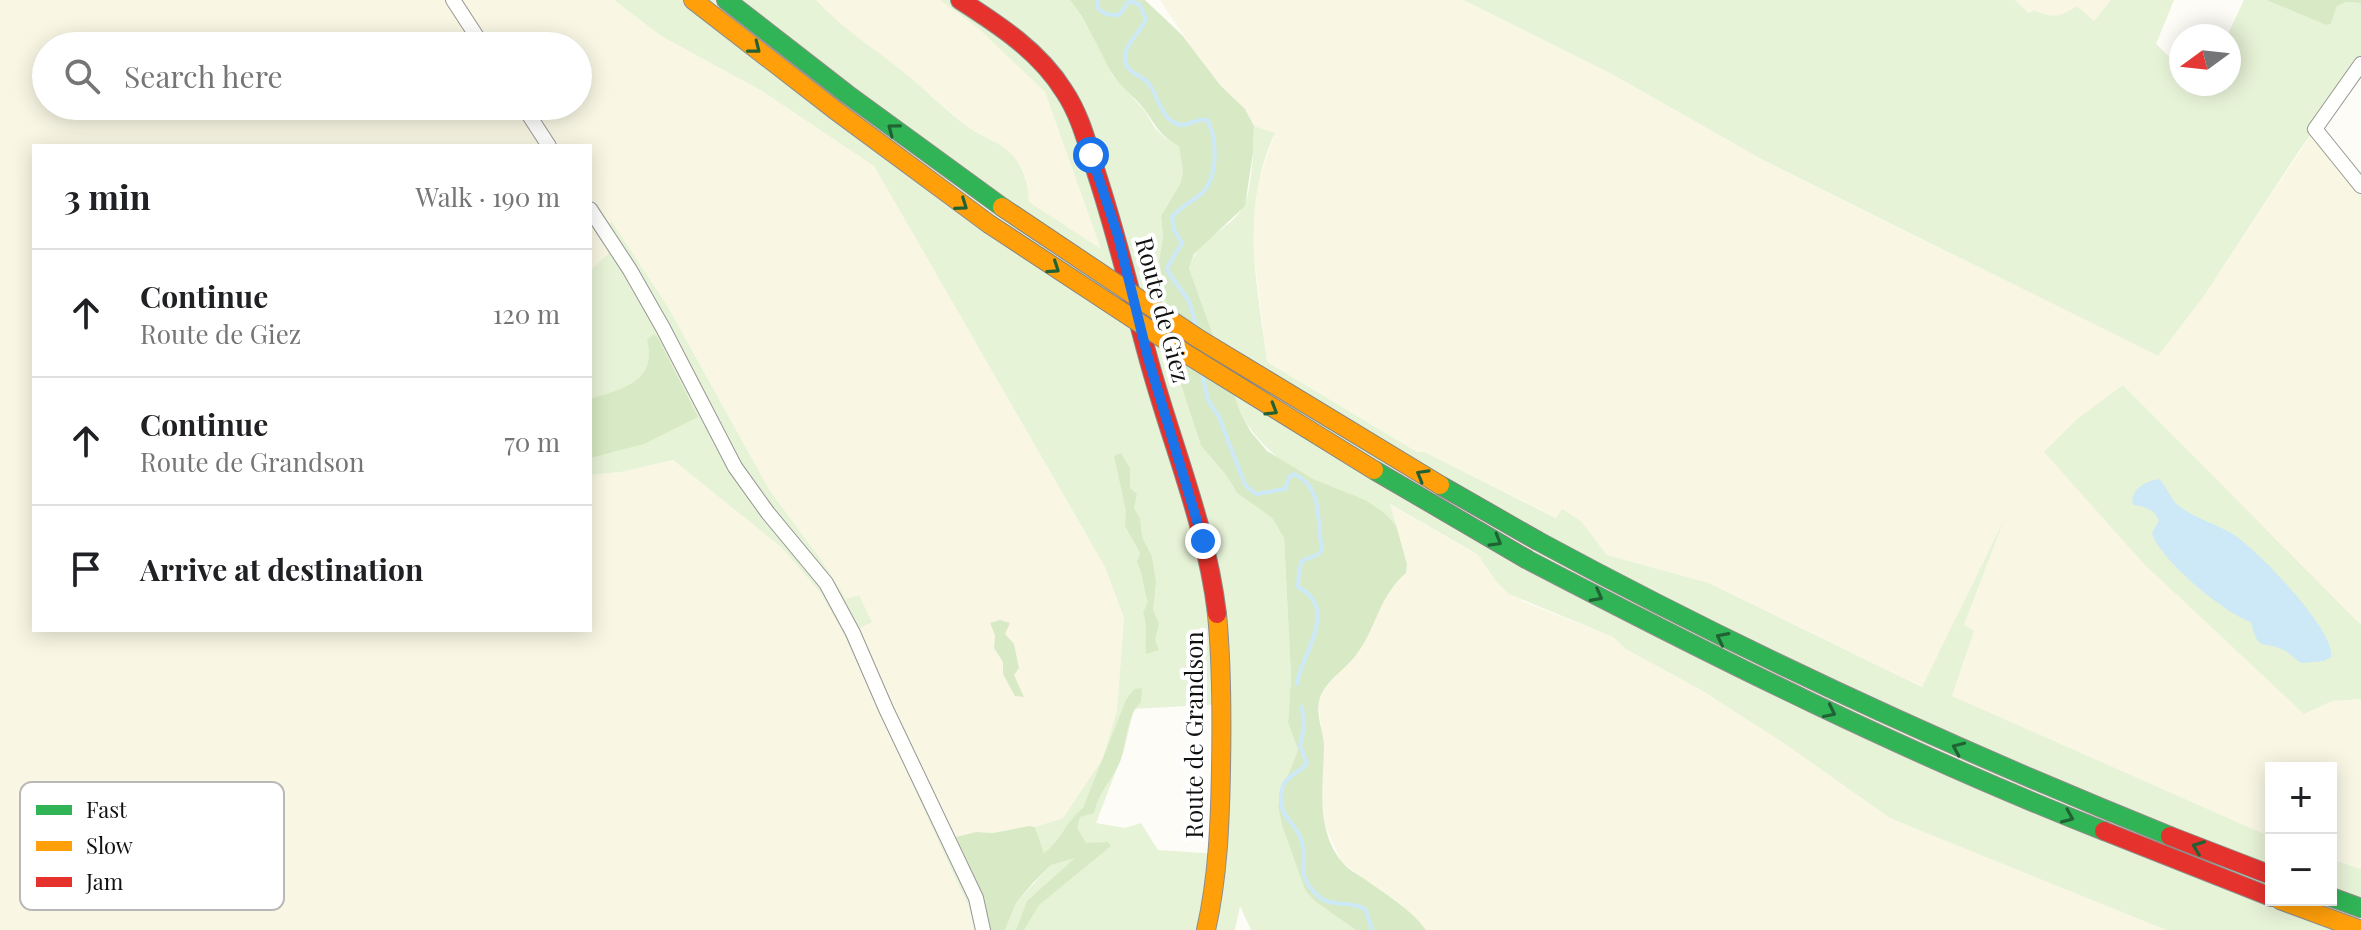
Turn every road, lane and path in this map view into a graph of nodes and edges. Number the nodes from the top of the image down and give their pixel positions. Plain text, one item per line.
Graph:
1 (453, 0) edge
2 (693, 0) edge
3 (726, 0) edge
4 (960, 0) edge
5 (474, 32) edge
6 (2361, 64) edge
7 (532, 120) edge
8 (548, 144) edge
9 (2361, 186) edge
10 (592, 212) edge
11 (1161, 403) joint
12 (2265, 873) edge
13 (2265, 895) edge
14 (2337, 899) edge
15 (2296, 906) edge
16 (2361, 908) edge
17 (983, 930) edge
18 (1206, 930) edge
19 (2361, 930) edge

1 - 5 street
2 -> 13 main road, bridge
12 -> 3 main road, bridge
4 - 11 main road, Route de Giez
6 - 9 street
7 - 8 street
10 - 17 street
11 - 18 main road, Route de Grandson
14 - 16 main road
15 - 19 main road

